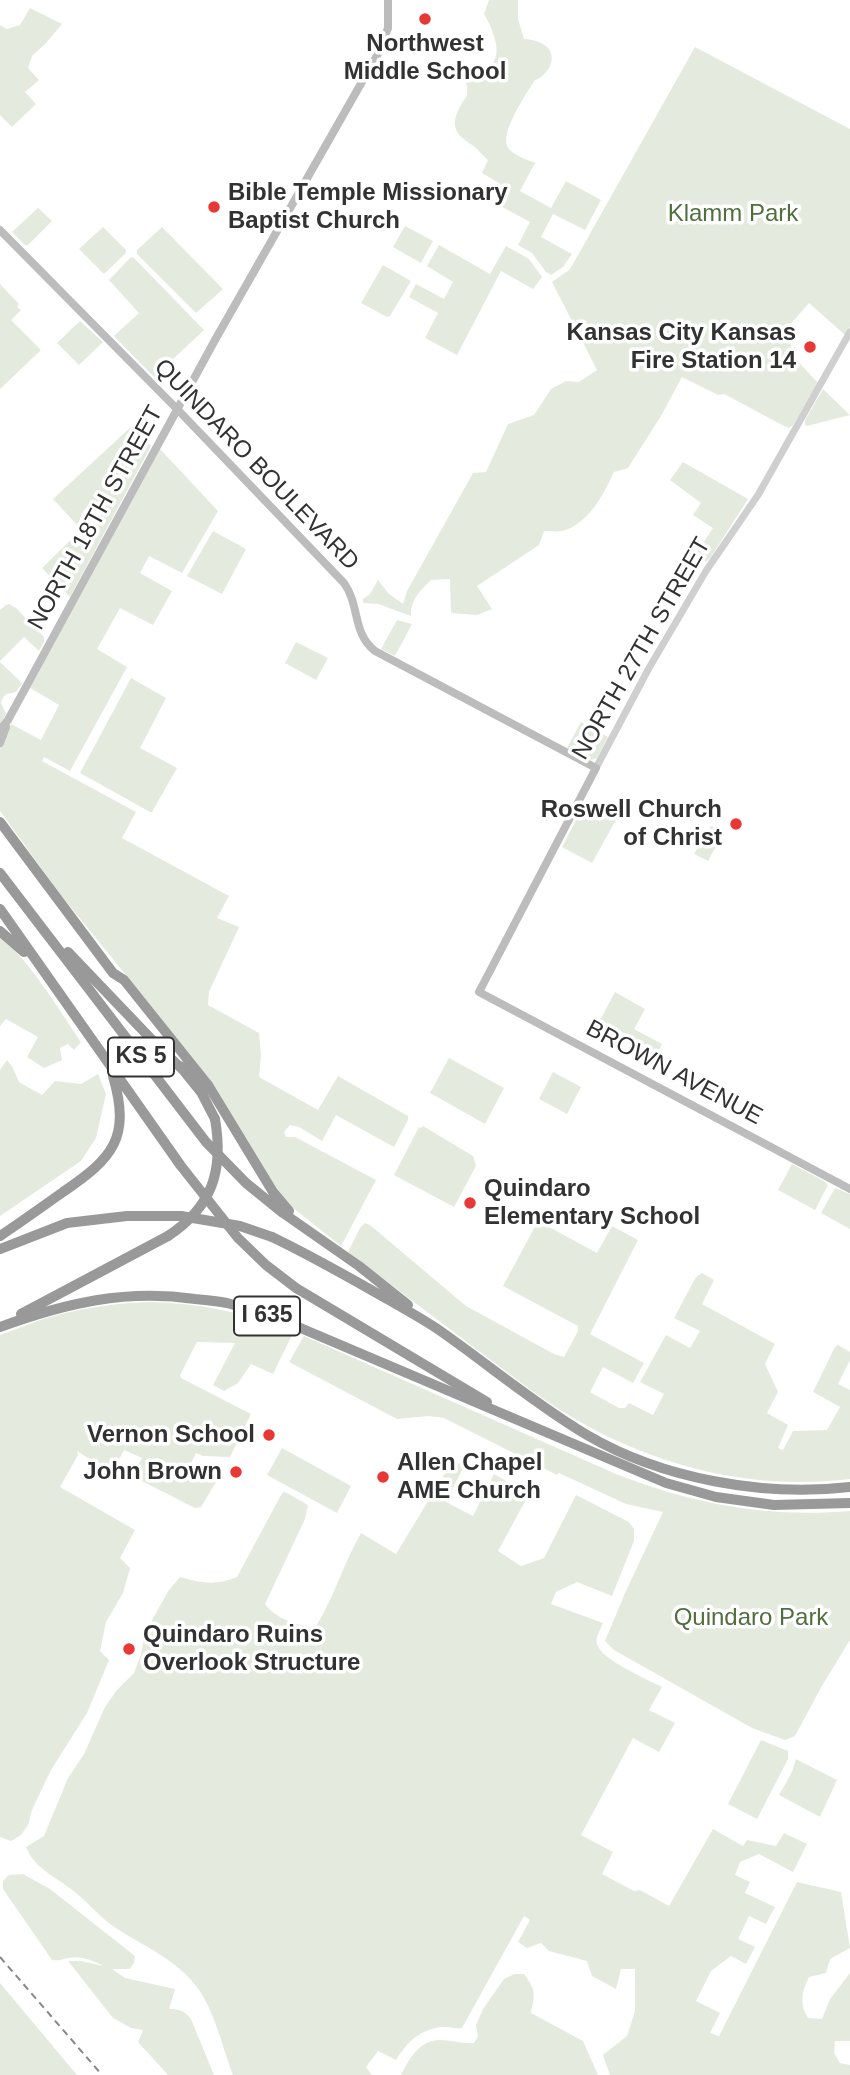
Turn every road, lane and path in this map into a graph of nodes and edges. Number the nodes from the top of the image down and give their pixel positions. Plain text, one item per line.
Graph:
1 (388, 0) edge
2 (0, 230) edge
3 (850, 332) edge
4 (178, 410) junction
5 (8, 720) junction
6 (0, 730) edge
7 (0, 743) edge
8 (596, 768) junction
9 (0, 822) edge
10 (0, 873) edge
11 (0, 909) edge
12 (29, 910) junction
13 (0, 931) edge
14 (38, 964) junction
15 (113, 973) junction
16 (479, 992) joint
17 (110, 1066) junction
18 (183, 1070) junction
19 (850, 1189) edge
20 (300, 1224) junction
21 (0, 1236) edge
22 (0, 1249) edge
23 (0, 1326) edge
24 (437, 1329) junction
25 (519, 1422) junction
26 (850, 1487) edge
27 (850, 1503) edge

1 - 4 main road, NORTH 18TH STREET
2 - 4 main road, QUINDARO BOULEVARD
3 - 8 street, NORTH 27TH STREET
4 - 5 main road, NORTH 18TH STREET
4 - 8 main road, QUINDARO BOULEVARD
5 - 6 main road, NORTH 18TH STREET
5 - 7 main road, NORTH 18TH STREET
8 - 16 main road, NORTH 27TH STREET
9 - 15 highway
10 - 12 highway, KS 5
11 - 14 highway, KS 5
12 - 18 highway
12 - 20 highway, KS 5
13 - 14 highway
14 - 17 highway, KS 5
15 - 18 highway
15 - 20 highway
16 - 19 main road, BROWN AVENUE
17 - 21 highway
17 - 25 highway, KS 5
18 - 23 highway, bridge
20 - 24 highway, KS 5
22 - 24 highway, bridge
23 - 25 highway, I 635
24 - 26 highway
25 - 27 highway, I 635

